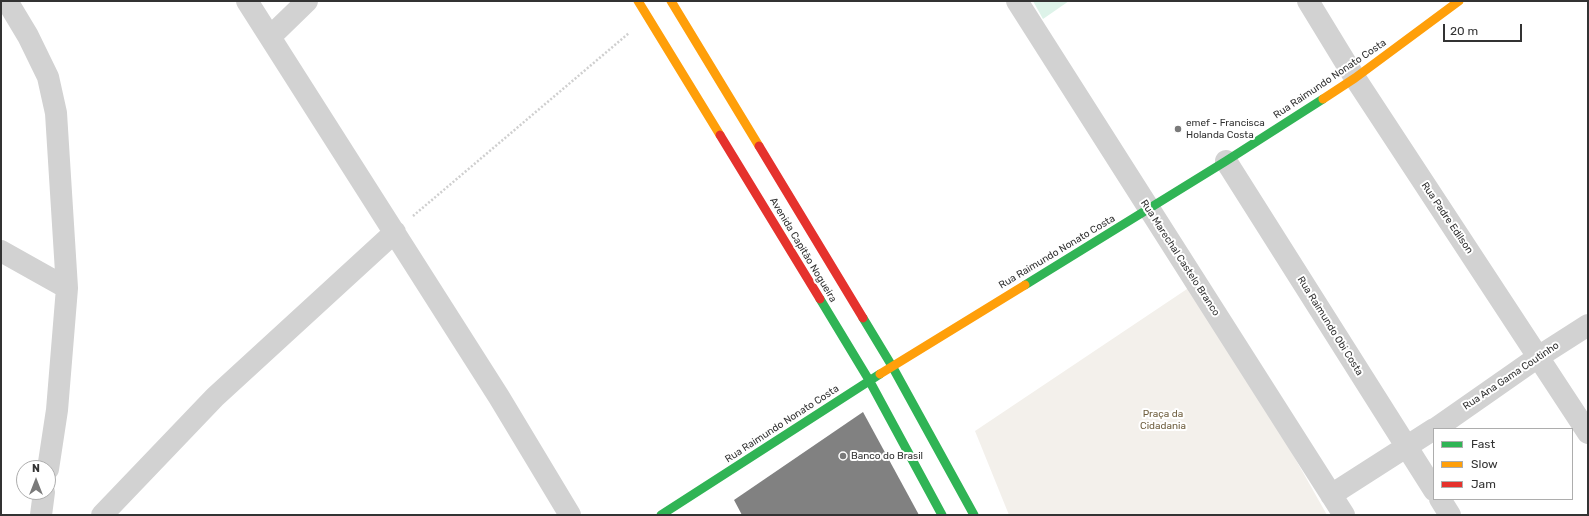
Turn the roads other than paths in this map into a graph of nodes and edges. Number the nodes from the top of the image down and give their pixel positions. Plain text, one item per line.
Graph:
1 (6, 1) edge
2 (247, 1) edge
3 (307, 1) edge
4 (638, 1) edge
5 (671, 1) edge
6 (1017, 1) edge
7 (1308, 1) edge
8 (1459, 1) edge
9 (661, 5) edge
10 (648, 17) junction
11 (270, 37) junction
12 (1355, 78) junction
13 (1226, 161) junction
14 (1148, 209) junction
15 (395, 232) junction
16 (1, 251) edge
17 (67, 288) junction
18 (1588, 325) edge
19 (1538, 357) junction
20 (892, 366) junction
21 (869, 380) junction
22 (1435, 428) edge
23 (1433, 430) edge
24 (1588, 434) edge
25 (1407, 448) junction
26 (49, 460) edge
27 (1433, 488) edge
28 (1331, 494) junction
29 (43, 500) edge
30 (1441, 500) edge
31 (41, 515) edge
32 (102, 515) edge
33 (570, 515) edge
34 (661, 515) edge
35 (942, 515) edge
36 (974, 515) edge
37 (1344, 515) edge
38 (1450, 515) edge

1 - 17 street
2 - 11 street
3 - 11 street
4 - 10 main road, Avenida Capitão Nogueira
5 - 20 main road, Avenida Capitão Nogueira
6 - 14 street, Rua Marechal Castelo Branco
7 - 12 street, Rua Padre Edilson
8 - 12 main road, Rua Raimundo Nonato Costa
9 - 10 main road
10 - 21 main road, Avenida Capitão Nogueira
11 - 15 street
12 - 13 main road, Rua Raimundo Nonato Costa
12 - 19 street, Rua Padre Edilson
13 - 14 main road, Rua Raimundo Nonato Costa
13 - 25 street, Rua Raimundo Obi Costa
14 - 20 main road, Rua Raimundo Nonato Costa
14 - 28 street, Rua Marechal Castelo Branco
15 - 32 street
15 - 33 street
16 - 17 street
17 - 26 street
18 - 19 street, Rua Ana Gama Coutinho
19 - 22 street, Rua Ana Gama Coutinho
19 - 24 street, Rua Padre Edilson
20 - 21 main road, Rua Raimundo Nonato Costa
20 - 36 main road, Avenida Capitão Nogueira
21 - 34 main road, Rua Raimundo Nonato Costa
21 - 35 main road, Avenida Capitão Nogueira
23 - 25 street, Rua Ana Gama Coutinho
25 - 27 street, Rua Raimundo Obi Costa
25 - 28 street, Rua Ana Gama Coutinho
28 - 37 street, Rua Marechal Castelo Branco
29 - 31 street
30 - 38 street

